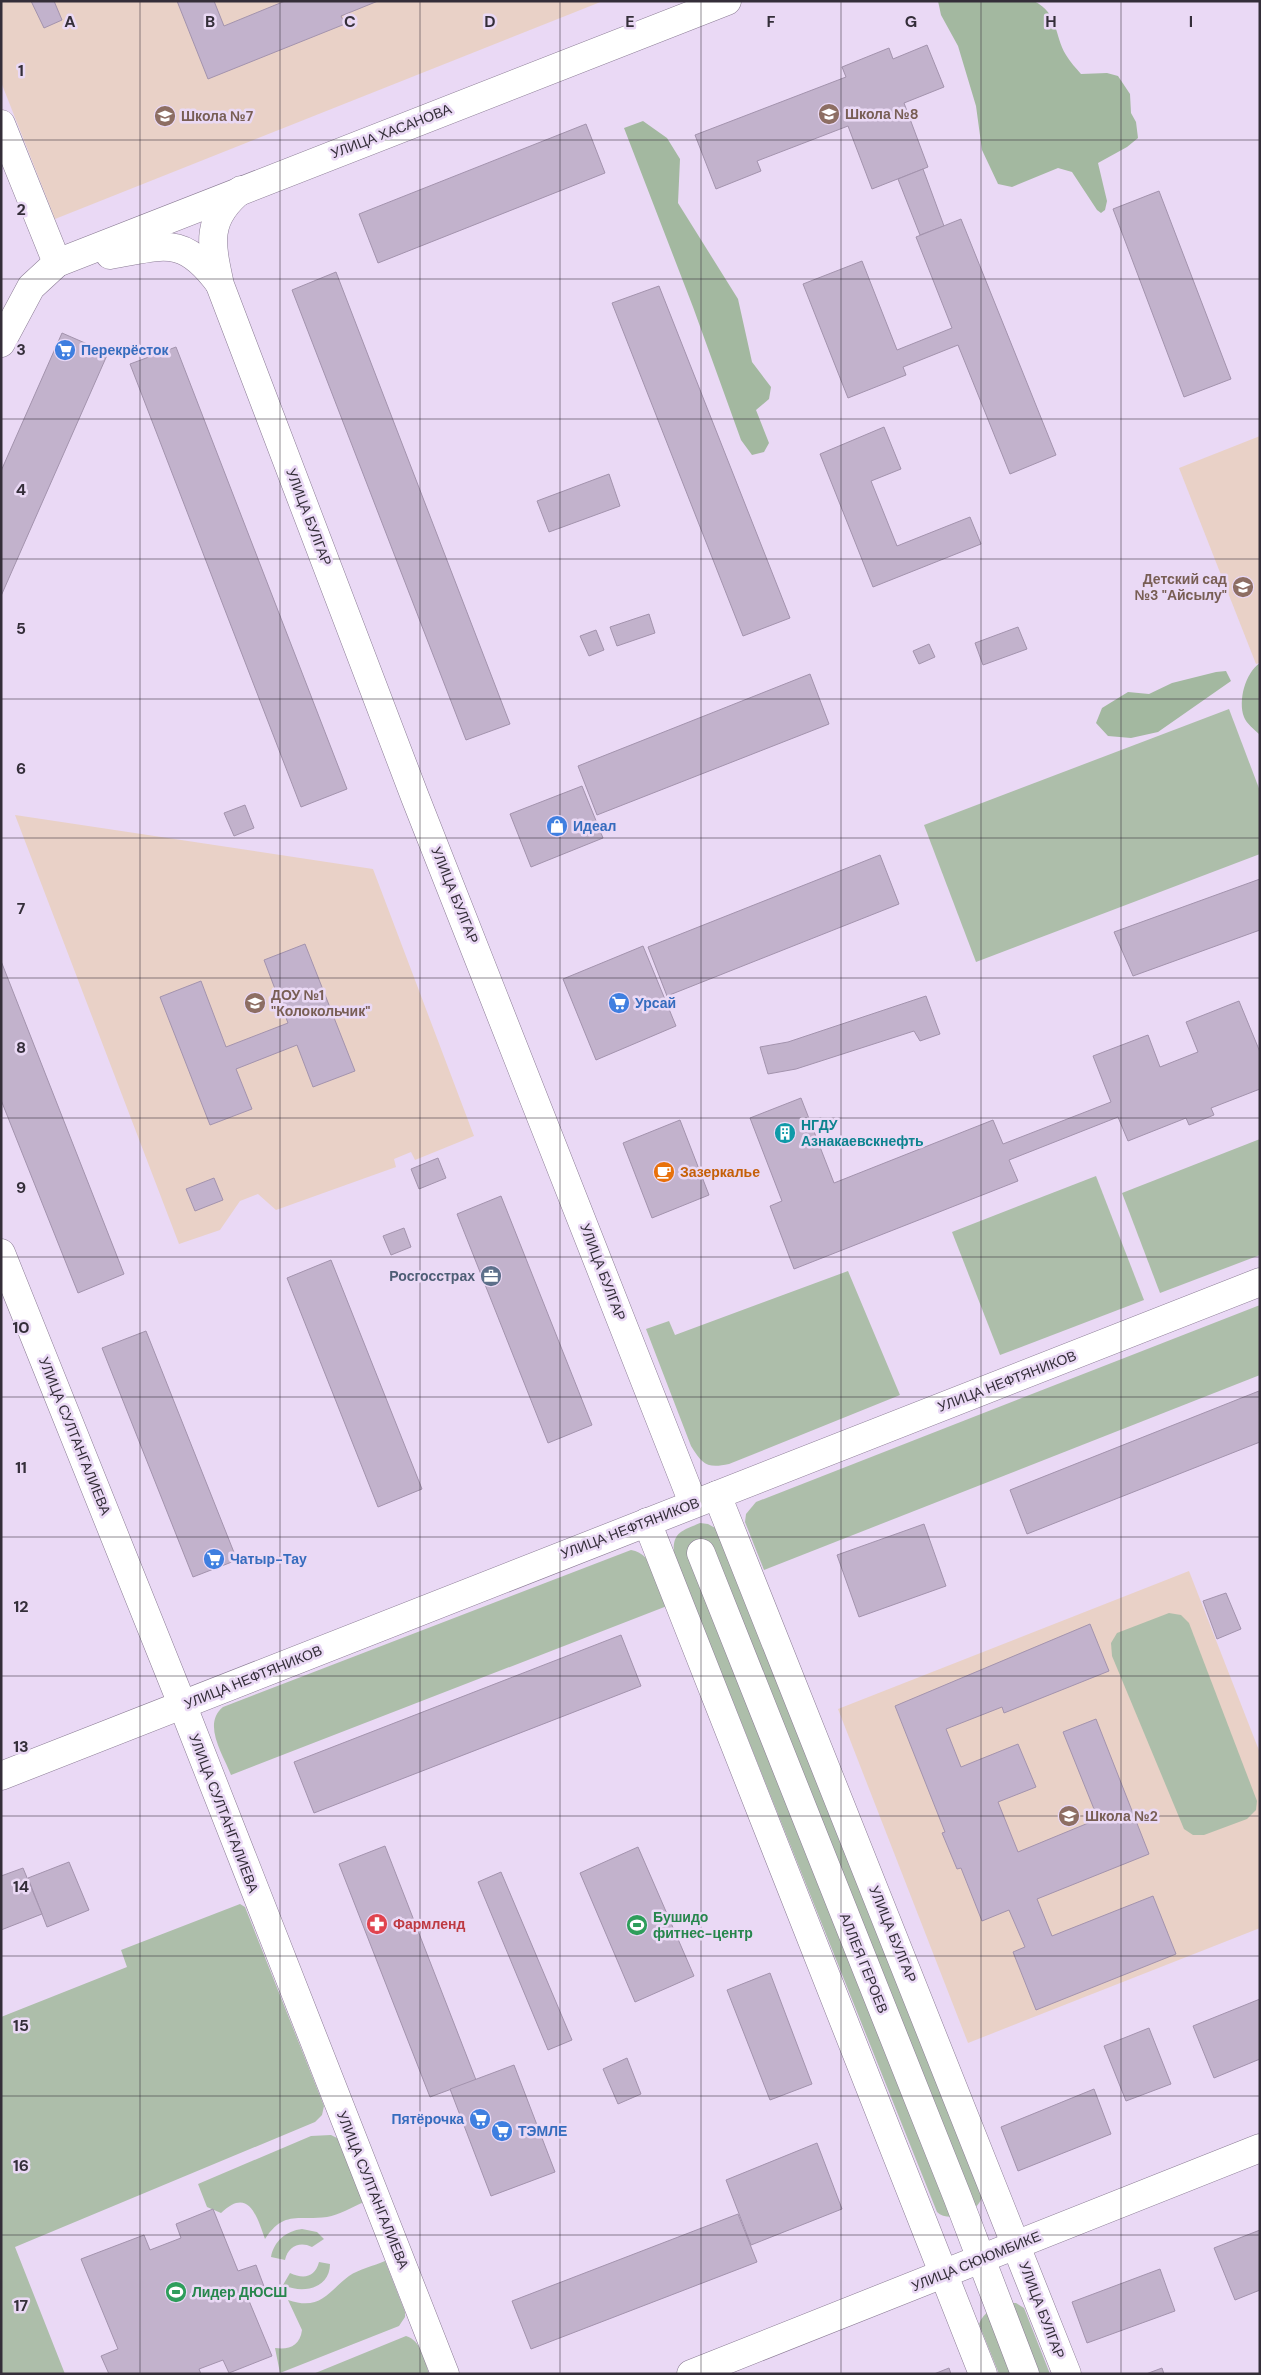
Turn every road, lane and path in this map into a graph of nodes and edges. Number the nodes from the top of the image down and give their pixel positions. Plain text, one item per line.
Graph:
1 (727, 1) edge
2 (1, 124) edge
3 (242, 190) junction
4 (56, 263) junction
5 (220, 285) junction
6 (1, 343) edge
7 (1, 1253) edge
8 (1258, 1286) edge
9 (705, 1499) junction
10 (647, 1522) junction
11 (701, 1553) dead end
12 (182, 1704) junction
13 (1, 1776) edge
14 (1260, 2148) edge
15 (992, 2182) junction
16 (918, 2211) junction
17 (1017, 2245) junction
18 (976, 2248) junction
19 (942, 2274) junction
20 (995, 2298) junction
21 (1043, 2312) junction
22 (969, 2339) junction
23 (445, 2374) edge
24 (691, 2374) edge
25 (983, 2374) edge
26 (1025, 2374) edge
27 (1067, 2374) edge

1 - 3 street, УЛИЦА ХАСАНОВА
2 - 4 street
3 - 4 street, УЛИЦА ХАСАНОВА
3 - 5 street, УЛИЦА БУЛГАР
4 - 5 street, УЛИЦА БУЛГАР
4 - 6 street
5 - 9 street, УЛИЦА БУЛГАР
7 - 12 street, УЛИЦА СУЛТАНГАЛИЕВА
8 - 9 street, УЛИЦА НЕФТЯНИКОВ
9 - 10 street, УЛИЦА НЕФТЯНИКОВ
9 - 15 street, УЛИЦА БУЛГАР
10 - 12 street, УЛИЦА НЕФТЯНИКОВ
10 - 16 street
11 - 18 street, АЛЛЕЯ ГЕРОЕВ
12 - 13 street, УЛИЦА НЕФТЯНИКОВ
12 - 23 street, УЛИЦА СУЛТАНГАЛИЕВА
14 - 17 street, УЛИЦА СЮЮМБИКЕ
15 - 17 street, УЛИЦА БУЛГАР
15 - 18 street
16 - 18 street
16 - 19 street
17 - 18 street, УЛИЦА СЮЮМБИКЕ
17 - 21 street, УЛИЦА БУЛГАР
18 - 19 street, УЛИЦА СЮЮМБИКЕ
18 - 20 street, АЛЛЕЯ ГЕРОЕВ
19 - 22 street
19 - 24 street, УЛИЦА СЮЮМБИКЕ
20 - 21 street
20 - 22 street
20 - 26 street, АЛЛЕЯ ГЕРОЕВ
21 - 27 street, УЛИЦА БУЛГАР
22 - 25 street

